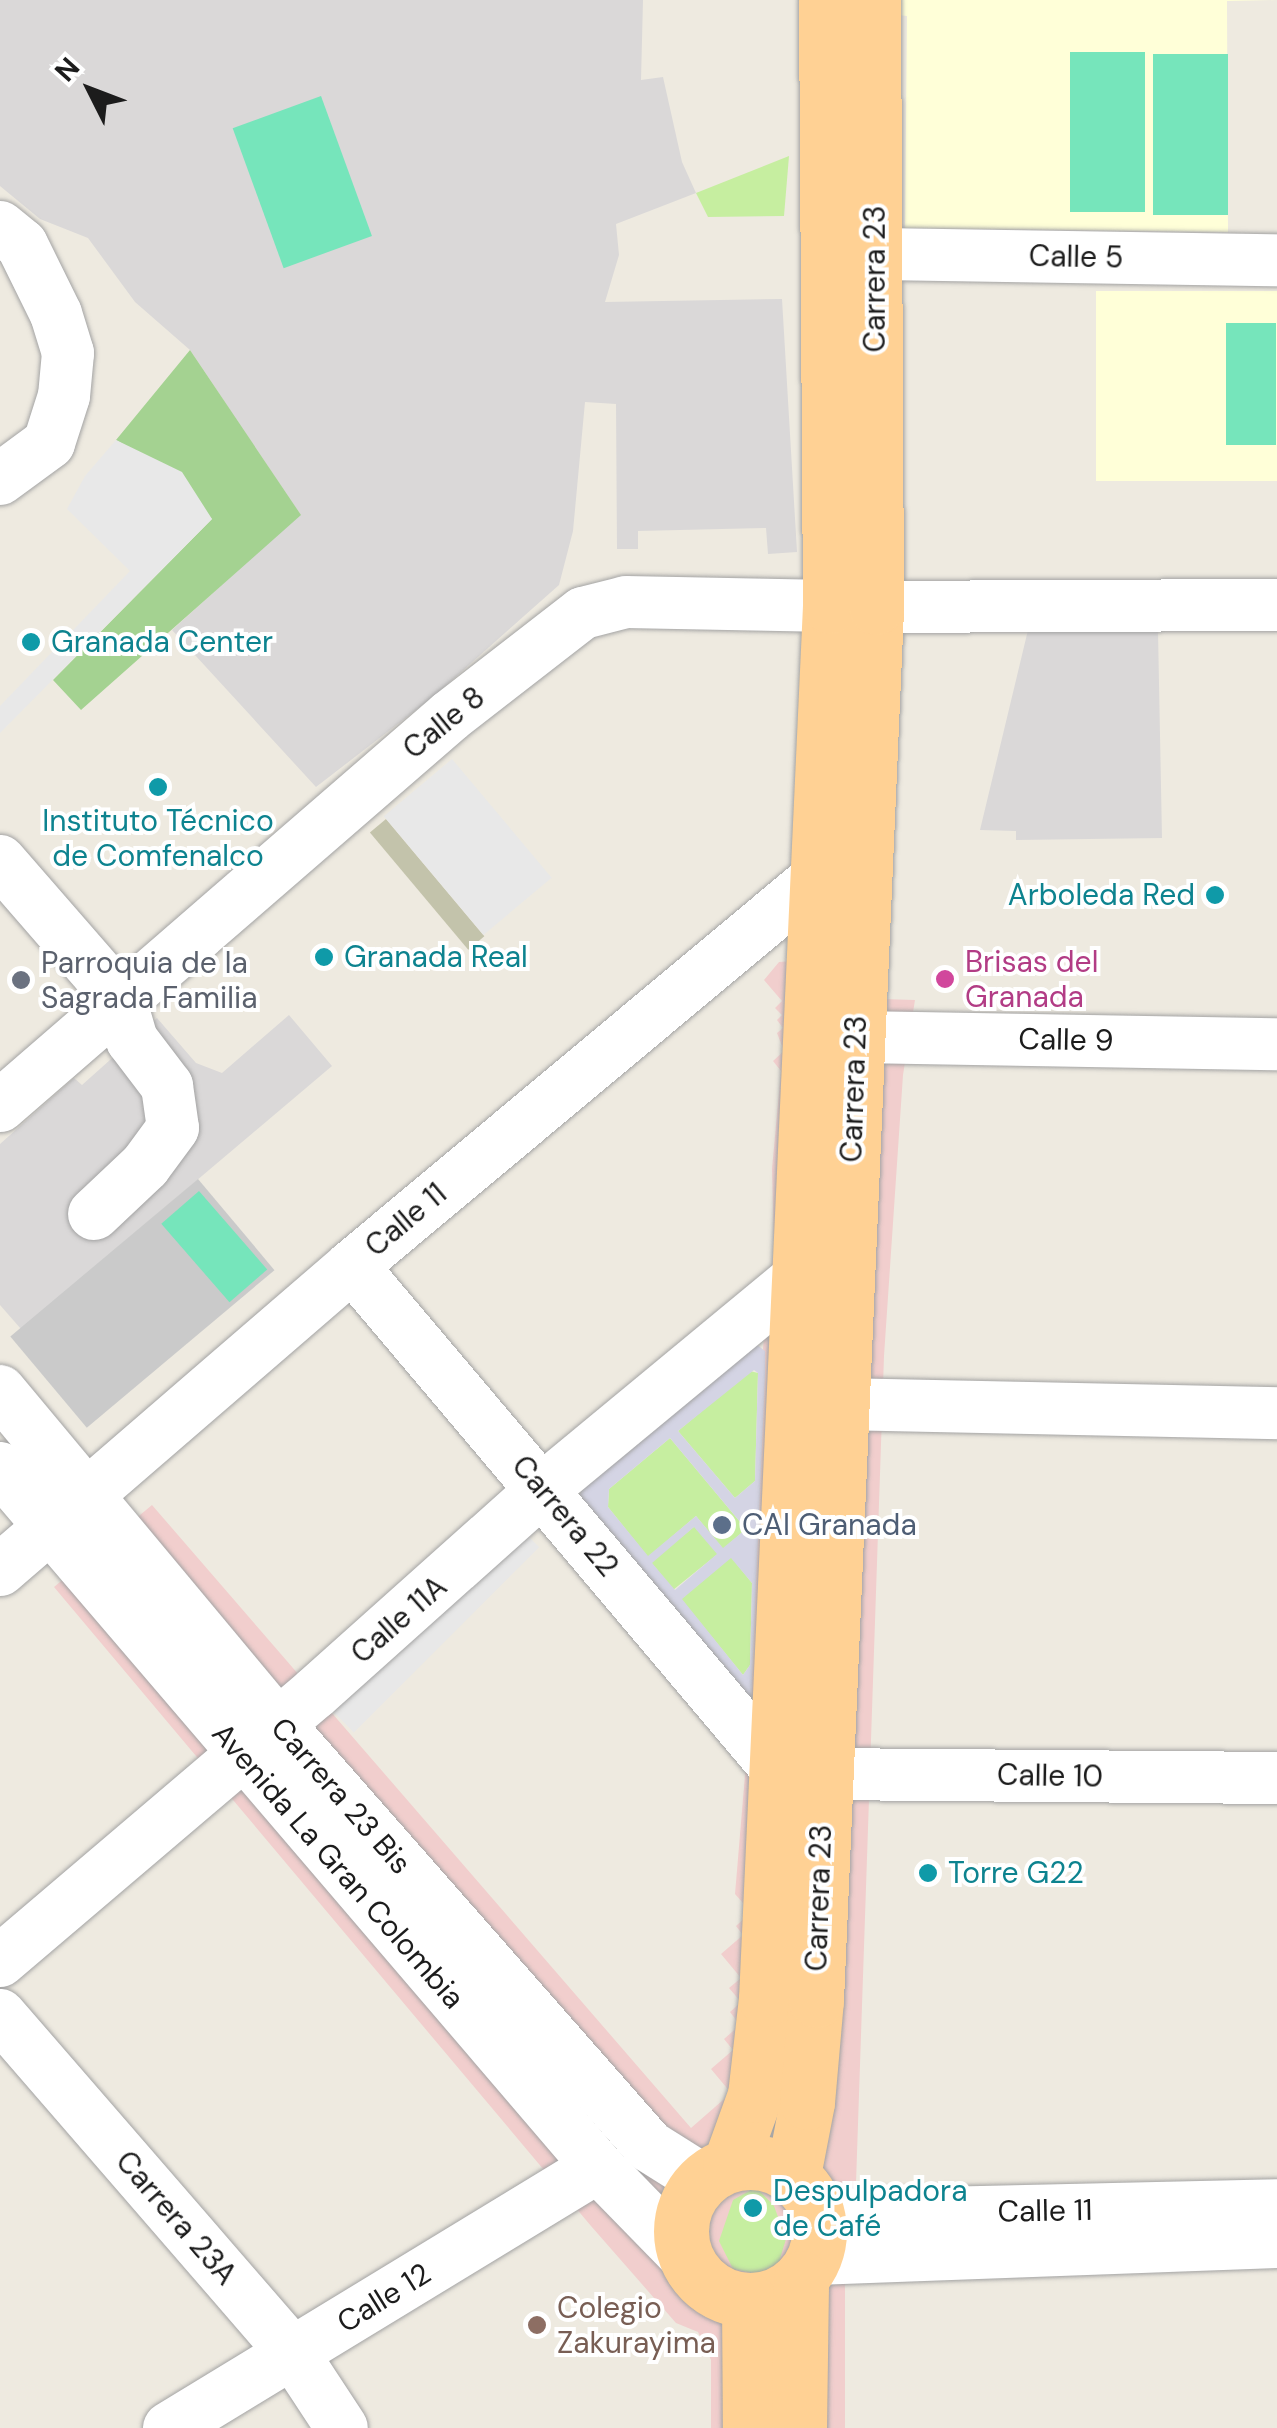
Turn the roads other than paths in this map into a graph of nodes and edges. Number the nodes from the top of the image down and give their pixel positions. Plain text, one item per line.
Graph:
1 (826, 0) edge
2 (873, 0) edge
3 (0, 227) edge
4 (875, 254) junction
5 (1277, 260) edge
6 (0, 479) edge
7 (853, 606) junction
8 (1277, 606) edge
9 (0, 861) edge
10 (818, 876) junction
11 (120, 999) junction
12 (856, 1037) junction
13 (1277, 1044) edge
14 (0, 1106) edge
15 (94, 1214) dead end
16 (352, 1266) junction
17 (797, 1279) junction
18 (0, 1391) edge
19 (841, 1404) junction
20 (1277, 1413) edge
21 (0, 1468) edge
22 (543, 1490) junction
23 (69, 1511) junction
24 (0, 1570) edge
25 (260, 1740) junction
26 (799, 1771) junction
27 (1277, 1778) edge
28 (0, 1961) edge
29 (0, 2015) edge
30 (598, 2167) junction
31 (716, 2172) junction
32 (1277, 2205) edge
33 (806, 2230) junction
34 (1277, 2242) edge
35 (685, 2256) junction
36 (749, 2300) junction
37 (294, 2355) junction
38 (169, 2428) edge
39 (342, 2428) edge
40 (750, 2428) edge
41 (799, 2428) edge

1 - 7 main road, Carrera 23
2 - 4 main road, Carrera 23
3 - 6 street
4 - 5 street, Calle 5
4 - 7 main road, Carrera 23
7 - 8 street, Calle 8
7 - 10 main road, Carrera 23
7 - 11 street, Calle 8
7 - 12 main road, Carrera 23
9 - 11 street
10 - 16 street, Calle 11
10 - 17 main road, Carrera 23
11 - 14 street, Calle 8
11 - 15 street
12 - 13 street, Calle 9
12 - 19 main road, Carrera 23
16 - 22 street, Carrera 22
16 - 23 street, Calle 11
17 - 22 street, Calle 11A
17 - 26 main road, Carrera 23
18 - 23 street, Carrera 23 Bis
19 - 20 street
19 - 26 main road, Carrera 23
21 - 23 street
22 - 25 street, Calle 11A
22 - 26 street, Carrera 22
23 - 24 street, Calle 11
23 - 25 street, Carrera 23 Bis
25 - 28 street, Calle 11A
25 - 30 street, Avenida La Gran Colombia
25 - 31 street, Carrera 23 Bis
26 - 27 street, Calle 10
26 - 31 main road, Carrera 23
26 - 33 main road, Carrera 23
29 - 37 street, Carrera 23A
30 - 35 street, Avenida La Gran Colombia
30 - 37 street, Calle 12
31 - 33 main road
31 - 35 main road
32 - 33 street, Calle 11
33 - 34 street, Calle 11
33 - 36 main road
33 - 41 main road, Carrera 23
35 - 36 main road
36 - 40 main road
37 - 38 street, Calle 12
37 - 39 street, Carrera 23A

